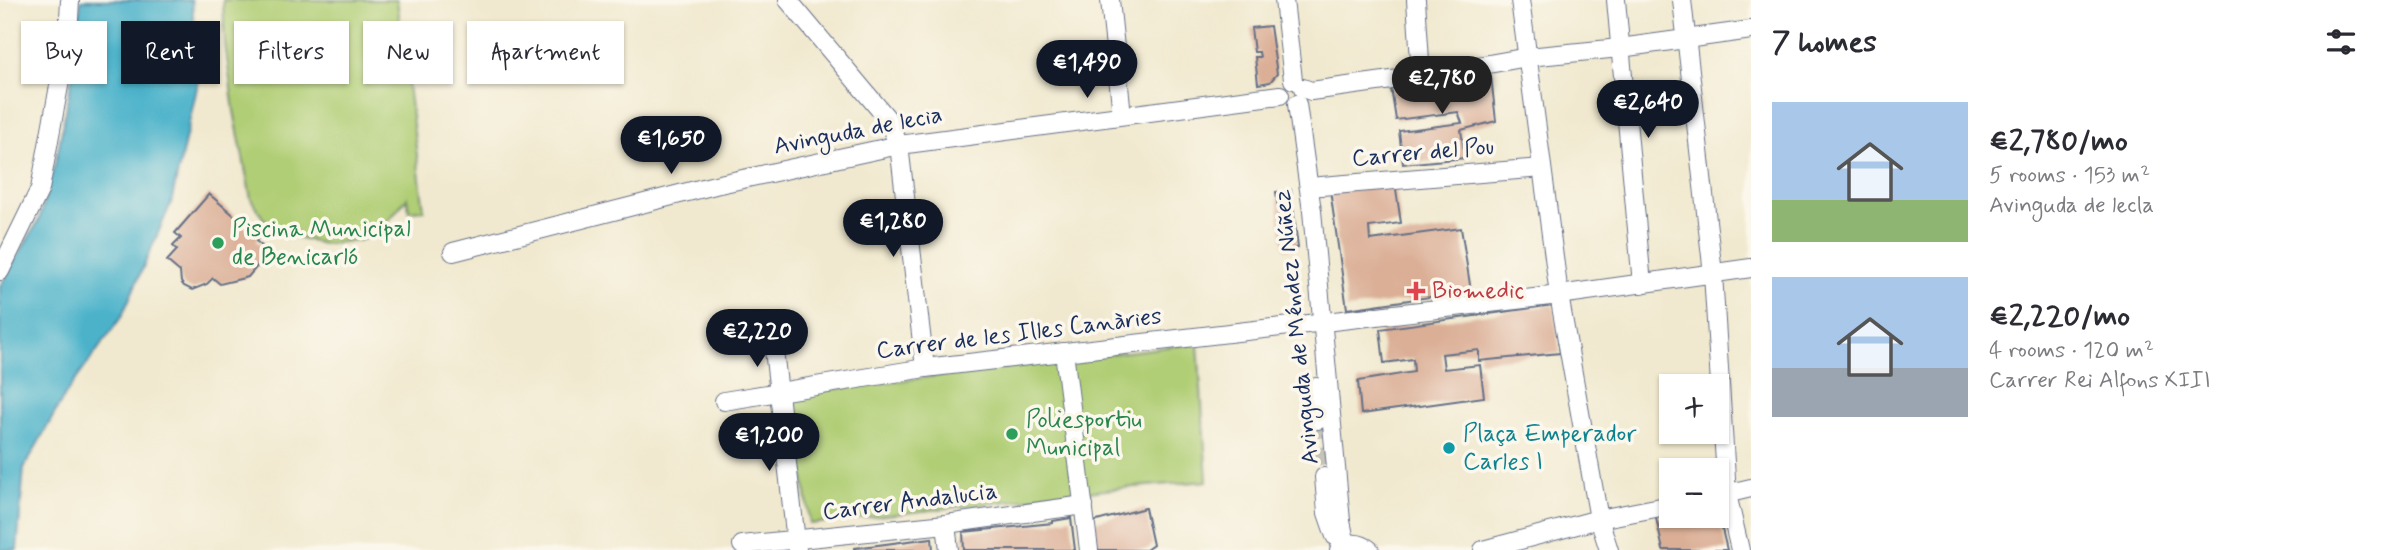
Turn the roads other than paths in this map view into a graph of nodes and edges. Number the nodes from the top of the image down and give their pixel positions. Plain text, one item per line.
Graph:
1 (70, 0) edge
2 (788, 0) edge
3 (1110, 0) edge
4 (1284, 0) edge
5 (1416, 0) edge
6 (1520, 0) edge
7 (1616, 0) edge
8 (1682, 0) edge
9 (1751, 30) edge
10 (1686, 39) junction
11 (1620, 48) junction
12 (1528, 57) junction
13 (1421, 76) junction
14 (1298, 91) junction
15 (1122, 115) junction
16 (900, 145) junction
17 (1542, 168) junction
18 (1309, 187) junction
19 (453, 252) dead end
20 (1751, 268) edge
21 (0, 271) edge
22 (1713, 274) junction
23 (1642, 284) junction
24 (1559, 295) junction
25 (1321, 323) junction
26 (773, 341) dead end
27 (1064, 352) junction
28 (1325, 361) junction
29 (925, 368) junction
30 (779, 392) junction
31 (724, 401) dead end
32 (1318, 420) tunnel mouth
33 (1720, 458) edge
34 (1324, 477) tunnel mouth
35 (1751, 488) edge
36 (1729, 493) edge
37 (1084, 505) junction
38 (1659, 507) edge
39 (1729, 516) edge
40 (1599, 519) junction
41 (946, 524) junction
42 (742, 545) dead end
43 (797, 545) edge
44 (1341, 548) edge
45 (949, 550) edge
46 (1089, 550) edge
47 (1370, 550) edge
48 (1483, 550) edge
49 (1609, 550) edge
50 (1740, 550) edge

1 - 21 street
2 - 16 street
3 - 15 street
4 - 14 street, Avinguda de Méndez Núñez
5 - 13 street
6 - 12 street
7 - 11 street
8 - 10 street
9 - 10 street
10 - 11 street
10 - 22 street
11 - 12 street
11 - 23 street
12 - 13 street
12 - 17 street
13 - 14 street
14 - 15 street, Avinguda de lecia
14 - 18 street, Avinguda de Méndez Núñez
15 - 16 street, Avinguda de lecia
16 - 19 street, Avinguda de lecia
16 - 29 street
17 - 18 street, Carrer del Pou
17 - 24 street
18 - 25 street, Avinguda de Méndez Núñez
20 - 22 street, Carrer de les Illes Canàries
22 - 23 street, Carrer de les Illes Canàries
22 - 33 street
23 - 24 street, Carrer de les Illes Canàries
24 - 25 street, Carrer de les Illes Canàries
24 - 40 street
25 - 27 street, Carrer de les Illes Canàries
25 - 28 street, Avinguda de Méndez Núñez
26 - 30 street
27 - 29 street, Carrer de les Illes Canàries
27 - 37 street
28 - 32 street
28 - 44 street, Avinguda de Méndez Núñez
29 - 30 street, Carrer de les Illes Canàries
30 - 31 street, Carrer de les Illes Canàries
30 - 43 street
34 - 44 street
35 - 36 street
37 - 41 street, Carrer Andalucia
37 - 46 street
38 - 40 street
39 - 50 street
40 - 48 street
40 - 49 street
41 - 43 street, Carrer Andalucia
41 - 45 street
42 - 43 street, Carrer Andalucia
44 - 47 street

